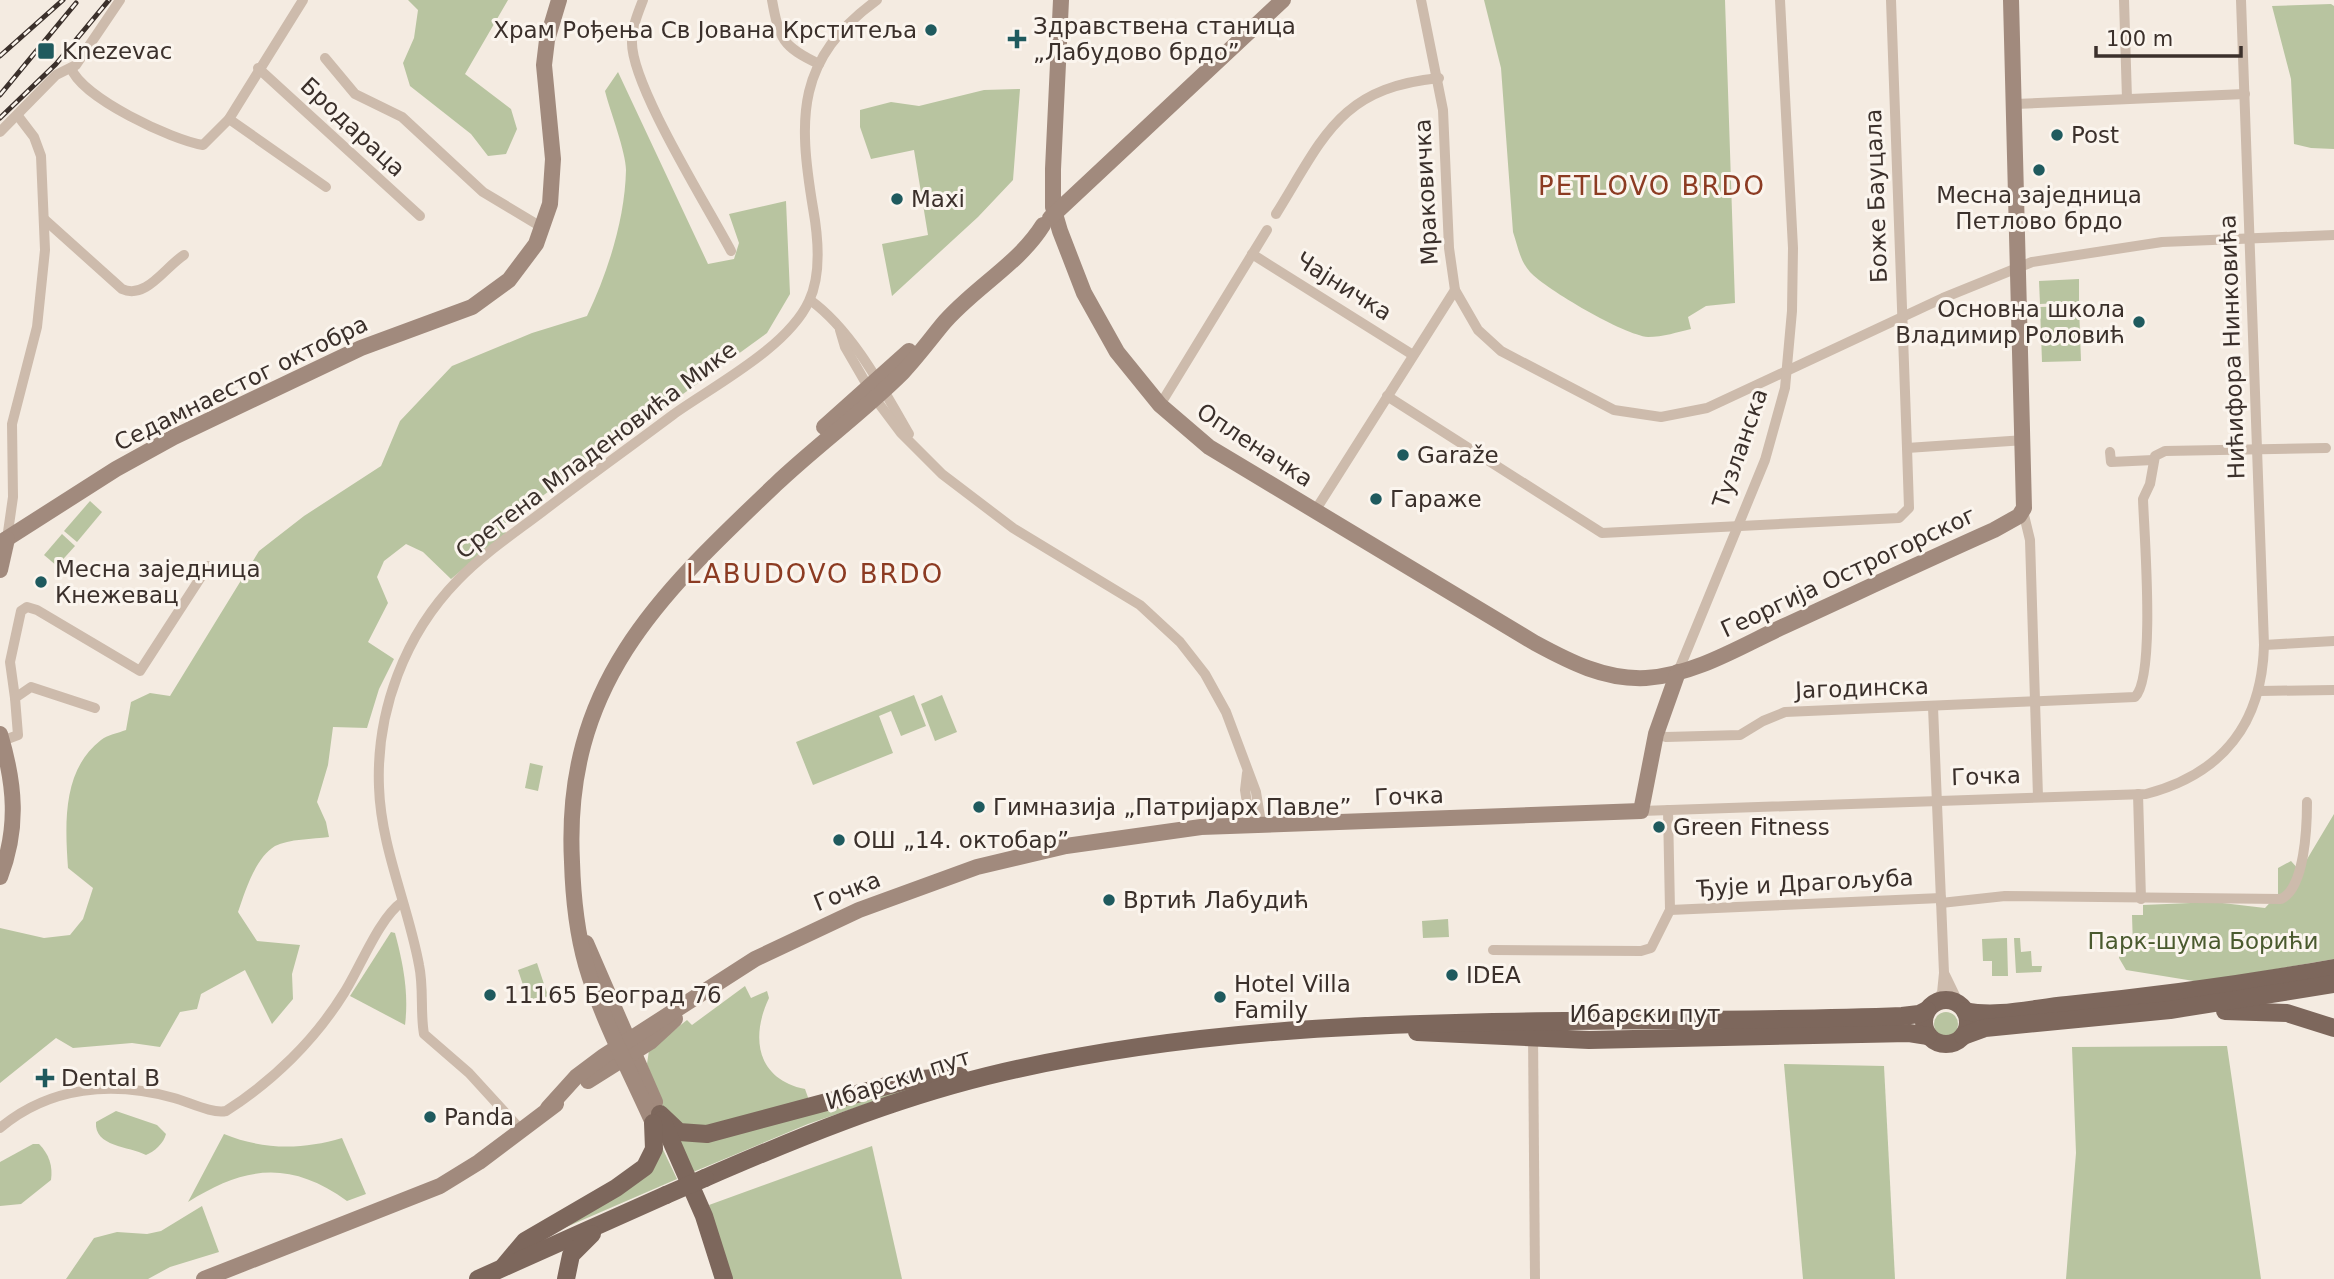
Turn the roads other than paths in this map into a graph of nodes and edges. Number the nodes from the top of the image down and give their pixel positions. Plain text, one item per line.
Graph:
1 (120, 0) edge
2 (303, 0) edge
3 (559, 0) edge
4 (643, 0) edge
5 (772, 0) edge
6 (877, 0) edge
7 (1061, 0) edge
8 (1283, 0) edge
9 (1421, 0) edge
10 (1780, 0) edge
11 (1891, 0) edge
12 (2011, 0) edge
13 (2124, 0) edge
14 (2241, 0) edge
15 (325, 58) dead end
16 (819, 64) junction
17 (71, 68) junction
18 (258, 68) junction
19 (1439, 78) junction
20 (2245, 94) junction
21 (2127, 99) junction
22 (2015, 104) junction
23 (18, 116) junction
24 (229, 119) junction
25 (0, 132) edge
26 (1053, 161) junction
27 (1084, 186) junction
28 (326, 187) dead end
29 (1276, 214) dead end
30 (420, 216) dead end
31 (44, 219) junction
32 (1049, 219) junction
33 (543, 228) junction
34 (1268, 230) dead end
35 (2334, 235) edge
36 (2249, 239) junction
37 (1023, 249) junction
38 (731, 251) dead end
39 (184, 254) dead end
40 (1068, 254) junction
41 (1252, 254) junction
42 (2020, 265) junction
43 (1455, 290) junction
44 (976, 291) junction
45 (810, 300) junction
46 (1902, 318) junction
47 (1413, 355) junction
48 (1787, 371) junction
49 (874, 389) junction
50 (1387, 396) junction
51 (1160, 405) junction
52 (6, 424) edge
53 (2025, 440) junction
54 (1907, 448) junction
55 (2326, 448) dead end
56 (2257, 450) junction
57 (2114, 460) dead end
58 (2153, 460) junction
59 (2024, 506) junction
60 (1315, 511) junction
61 (1738, 525) junction
62 (4, 541) edge
63 (208, 566) dead end
64 (0, 570) edge
65 (2334, 641) edge
66 (2264, 645) junction
67 (1678, 672) junction
68 (2334, 690) edge
69 (2260, 691) junction
70 (15, 698) junction
71 (2035, 702) junction
72 (1933, 707) junction
73 (95, 708) dead end
74 (1656, 734) junction
75 (1, 738) edge
76 (2138, 794) junction
77 (2038, 797) junction
78 (1937, 800) junction
79 (2307, 802) dead end
80 (1668, 810) junction
81 (1641, 811) junction
82 (1256, 823) junction
83 (0, 877) edge
84 (2141, 899) junction
85 (1941, 900) junction
86 (402, 902) junction
87 (1670, 910) junction
88 (1493, 950) dead end
89 (2334, 968) edge
90 (1944, 973) junction
91 (2334, 984) edge
92 (1930, 1007) junction
93 (1962, 1007) junction
94 (2170, 1010) junction
95 (2334, 1028) edge
96 (1533, 1029) junction
97 (1928, 1036) junction
98 (1963, 1036) junction
99 (627, 1049) junction
100 (988, 1076) junction
101 (656, 1119) junction
102 (0, 1128) edge
103 (521, 1130) junction
104 (626, 1213) junction
105 (504, 1266) junction
106 (204, 1279) edge
107 (478, 1279) edge
108 (566, 1279) edge
109 (716, 1279) edge
110 (724, 1279) edge
111 (1535, 1279) edge

1 - 17 street
2 - 18 street
3 - 33 street, Седамнаестог октобра
4 - 38 street
5 - 16 street
6 - 16 street
7 - 26 street, Опленачка
8 - 27 street
9 - 19 street, Мраковичка
10 - 48 street, Тузланска
11 - 46 street, Боже Бауцала
12 - 22 street
13 - 21 street
14 - 20 street, Нићифора Нинковића
15 - 33 street
16 - 45 street
17 - 23 street
17 - 24 street
18 - 24 street
18 - 30 street, Бродараца
19 - 29 street
19 - 43 street, Мраковичка
20 - 21 street
20 - 36 street, Нићифора Нинковића
21 - 22 street
22 - 42 street
23 - 25 street
23 - 31 street
24 - 28 street
26 - 27 street
26 - 32 street, Опленачка
27 - 32 street
31 - 39 street
31 - 52 street
32 - 37 street
32 - 40 street, Опленачка
32 - 44 street
33 - 62 street, Седамнаестог октобра
34 - 41 street
35 - 36 street, Мраковичка
36 - 42 street, Мраковичка
36 - 56 street, Нићифора Нинковића
37 - 40 street
37 - 44 street
40 - 51 street, Опленачка
41 - 47 street, Чајничка
41 - 51 street
42 - 46 street, Мраковичка
42 - 53 street
43 - 47 street
43 - 48 street, Мраковичка
44 - 49 street
45 - 49 street
45 - 86 street, Сретена Младеновића Мике
46 - 48 street, Мраковичка
46 - 54 street, Боже Бауцала
47 - 50 street
48 - 61 street, Тузланска
49 - 82 street
49 - 99 street
50 - 60 street
50 - 61 street
51 - 60 street, Опленачка
52 - 62 street
53 - 54 street
53 - 59 street
54 - 61 street, Боже Бауцала
55 - 56 street
56 - 58 street
56 - 66 street, Нићифора Нинковића
57 - 58 street
58 - 71 street, Јагодинска
59 - 67 street, Георгија Острогорског
59 - 71 street
60 - 67 street, Опленачка
61 - 67 street, Тузланска
62 - 64 street
63 - 70 street
65 - 66 street
66 - 69 street, Нићифора Нинковића
67 - 74 street, Тузланска
68 - 69 street
69 - 76 street, Гочка
70 - 73 street
70 - 75 street
71 - 72 street, Јагодинска
71 - 77 street
72 - 74 street, Јагодинска
72 - 78 street, Ђује и Драгољуба
74 - 81 street, Тузланска
75 - 83 street
76 - 77 street, Гочка
76 - 84 street
77 - 78 street, Гочка
78 - 80 street, Гочка
78 - 85 street, Ђује и Драгољуба
79 - 84 street
80 - 81 street, Гочка
80 - 87 street
81 - 82 street, Гочка
82 - 99 street, Гочка
84 - 85 street
85 - 87 street, Ђује и Драгољуба
85 - 90 street, Ђује и Драгољуба
86 - 102 street
86 - 103 street, Сретена Младеновића Мике
87 - 88 street
89 - 93 main road
90 - 92 street, Ђује и Драгољуба
90 - 93 street, Ђује и Драгољуба
91 - 94 main road
92 - 93 main road
92 - 96 main road, Ибарски пут
92 - 97 main road
93 - 98 main road
94 - 95 main road
94 - 98 main road
96 - 97 main road, Ибарски пут
96 - 100 main road, Ибарски пут
96 - 111 street
97 - 98 main road
99 - 101 street
99 - 103 street, Гочка
100 - 101 main road
100 - 104 main road, Ибарски пут, bridge
101 - 105 main road
101 - 109 main road
101 - 110 main road
103 - 106 street, Гочка
104 - 105 main road, Ибарски пут
104 - 108 main road
105 - 107 main road, Ибарски пут

